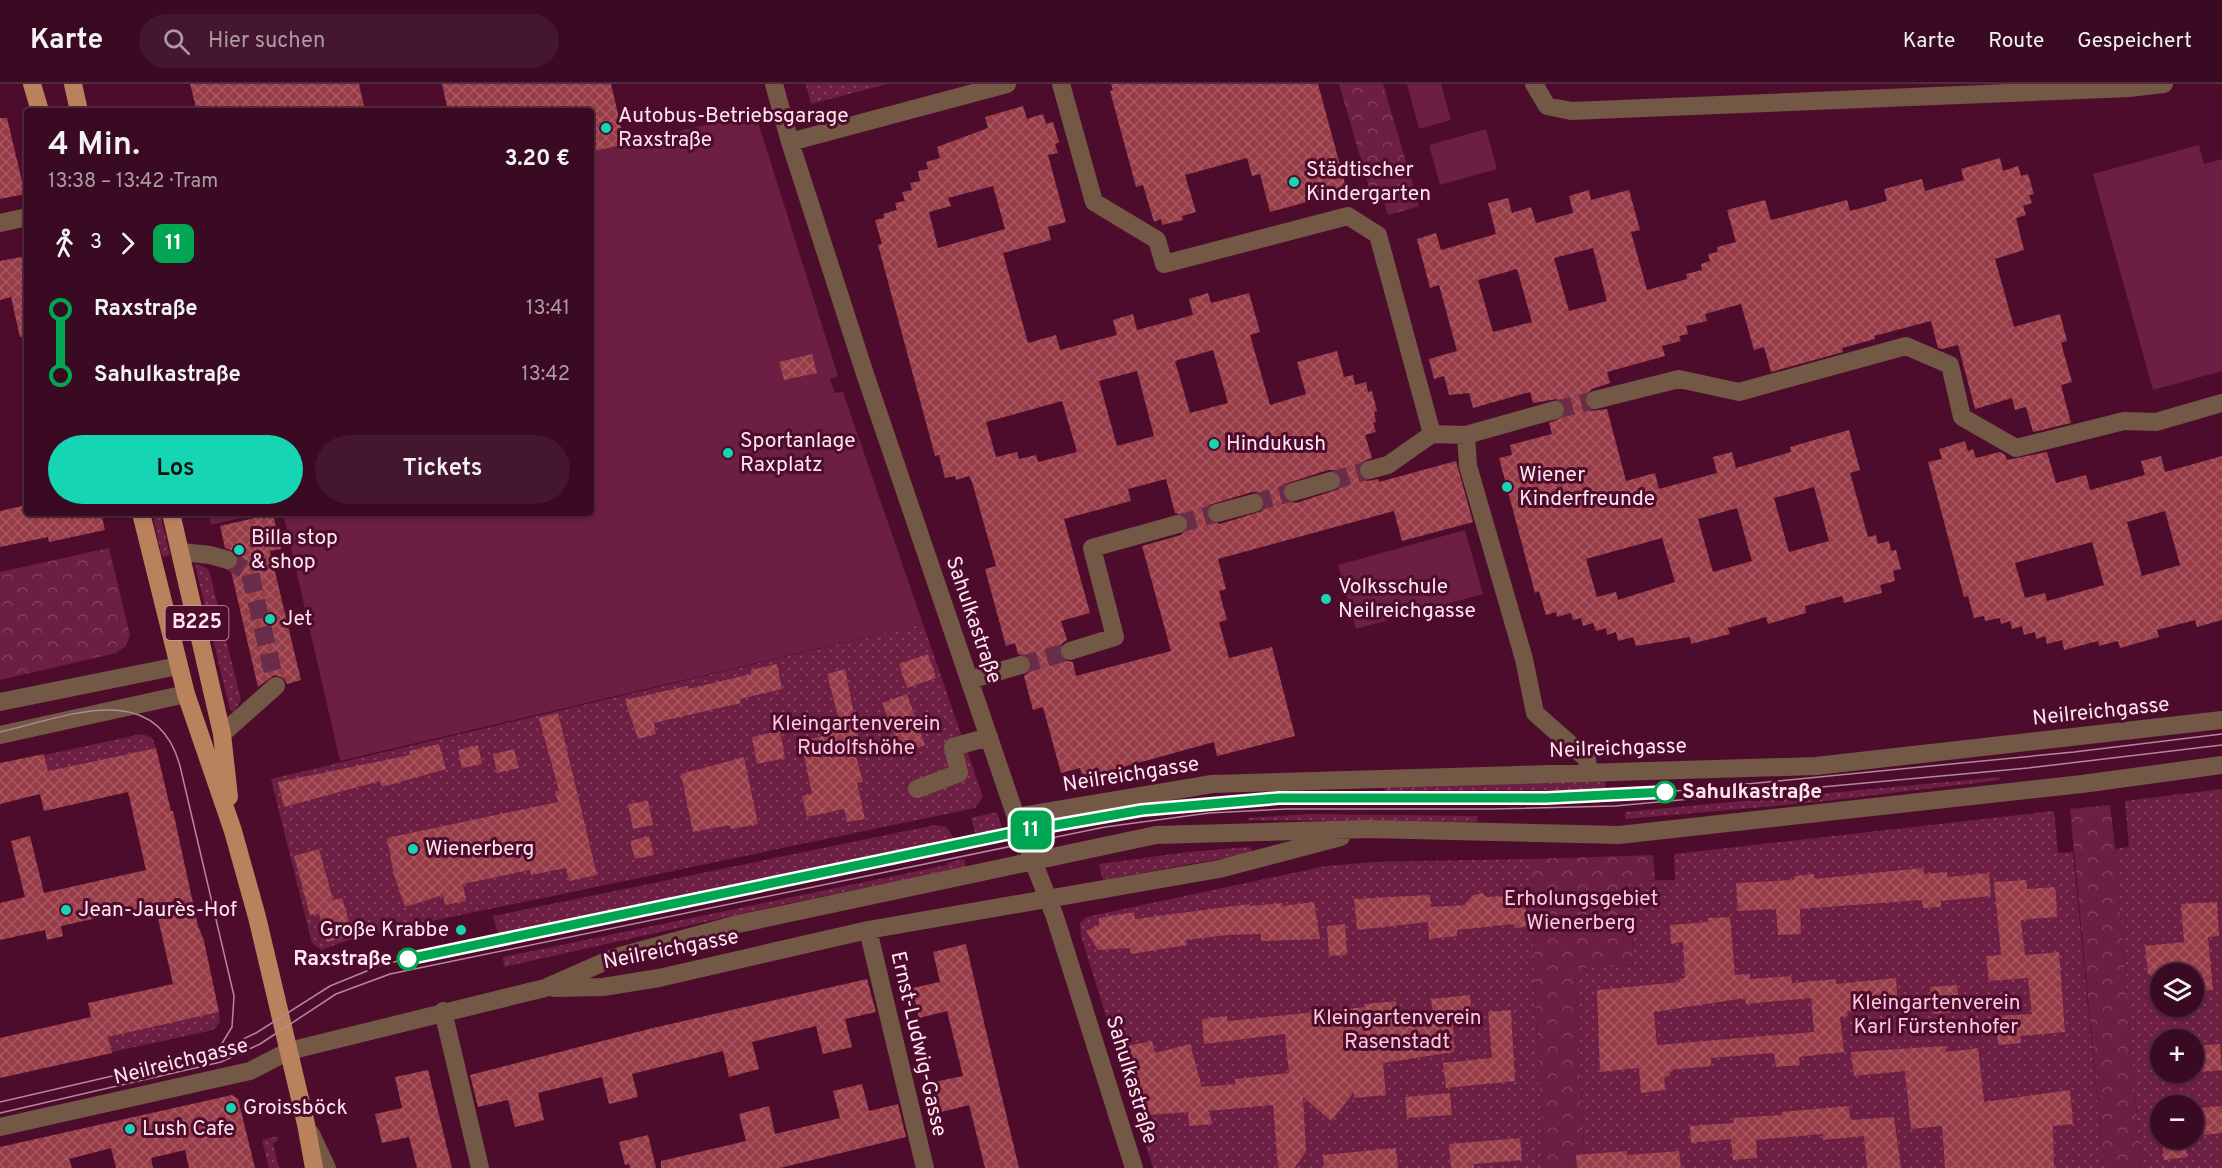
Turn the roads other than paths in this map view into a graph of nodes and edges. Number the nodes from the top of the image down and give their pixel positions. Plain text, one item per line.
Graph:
1 (32, 84) edge
2 (73, 84) edge
3 (774, 84) edge
4 (1007, 84) edge
5 (1061, 84) edge
6 (1534, 84) edge
7 (2163, 84) edge
8 (2072, 87) edge
9 (39, 108) edge
10 (78, 108) edge
11 (790, 142) junction
12 (24, 218) edge
13 (0, 223) edge
14 (1594, 400) tunnel mouth
15 (2222, 403) edge
16 (1555, 410) tunnel mouth
17 (1432, 434) junction
18 (1466, 435) junction
19 (1369, 470) tunnel mouth
20 (1331, 481) tunnel mouth
21 (1293, 492) tunnel mouth
22 (1254, 502) tunnel mouth
23 (1217, 513) tunnel mouth
24 (142, 516) edge
25 (172, 516) edge
26 (1178, 524) tunnel mouth
27 (181, 552) junction
28 (228, 560) tunnel mouth
29 (1070, 651) tunnel mouth
30 (1021, 665) tunnel mouth
31 (178, 666) junction
32 (969, 680) junction
33 (276, 686) dead end
34 (186, 694) junction
35 (0, 702) edge
36 (2222, 720) edge
37 (222, 734) junction
38 (0, 735) edge
39 (989, 737) junction
40 (2222, 765) edge
41 (1588, 772) junction
42 (917, 789) dead end
43 (1016, 817) junction
44 (1369, 829) junction
45 (233, 831) junction
46 (1034, 861) junction
47 (1048, 897) junction
48 (868, 930) junction
49 (545, 988) junction
50 (443, 1011) junction
51 (289, 1051) junction
52 (306, 1124) junction
53 (0, 1127) edge
54 (314, 1168) edge
55 (327, 1168) edge
56 (480, 1168) edge
57 (925, 1168) edge
58 (1134, 1168) edge

1 - 9 main road
2 - 10 main road
3 - 11 street, Sahulkastraße
4 - 11 street
5 - 17 street
6 - 8 street
7 - 8 street
11 - 32 street, Sahulkastraße
12 - 13 street
14 - 15 street
16 - 18 street
17 - 18 street
17 - 19 street
18 - 41 street
20 - 21 street
22 - 23 street
24 - 31 main road, B225
25 - 27 main road, B225
26 - 29 street
27 - 28 street
27 - 37 main road, B225
30 - 32 street
31 - 34 main road, B225
31 - 35 street
32 - 39 street, Sahulkastraße
33 - 37 street
34 - 38 street
34 - 45 main road, B225
36 - 41 street, Neilreichgasse
37 - 45 main road, B225
39 - 42 street
39 - 43 street, Sahulkastraße
40 - 44 street, Neilreichgasse
41 - 43 street, Neilreichgasse
43 - 46 street, Sahulkastraße
44 - 46 street, Neilreichgasse
44 - 47 street, Neilreichgasse
45 - 51 main road, B225
46 - 47 street, Sahulkastraße
46 - 49 street, Neilreichgasse
47 - 48 street, Neilreichgasse
47 - 58 street, Sahulkastraße
48 - 49 street, Neilreichgasse
48 - 57 street, Ernst-Ludwig-Gasse
49 - 50 street, Neilreichgasse
50 - 51 street, Neilreichgasse
50 - 56 street
51 - 52 main road, B225
51 - 53 street, Neilreichgasse
52 - 54 main road, B225
52 - 55 street

